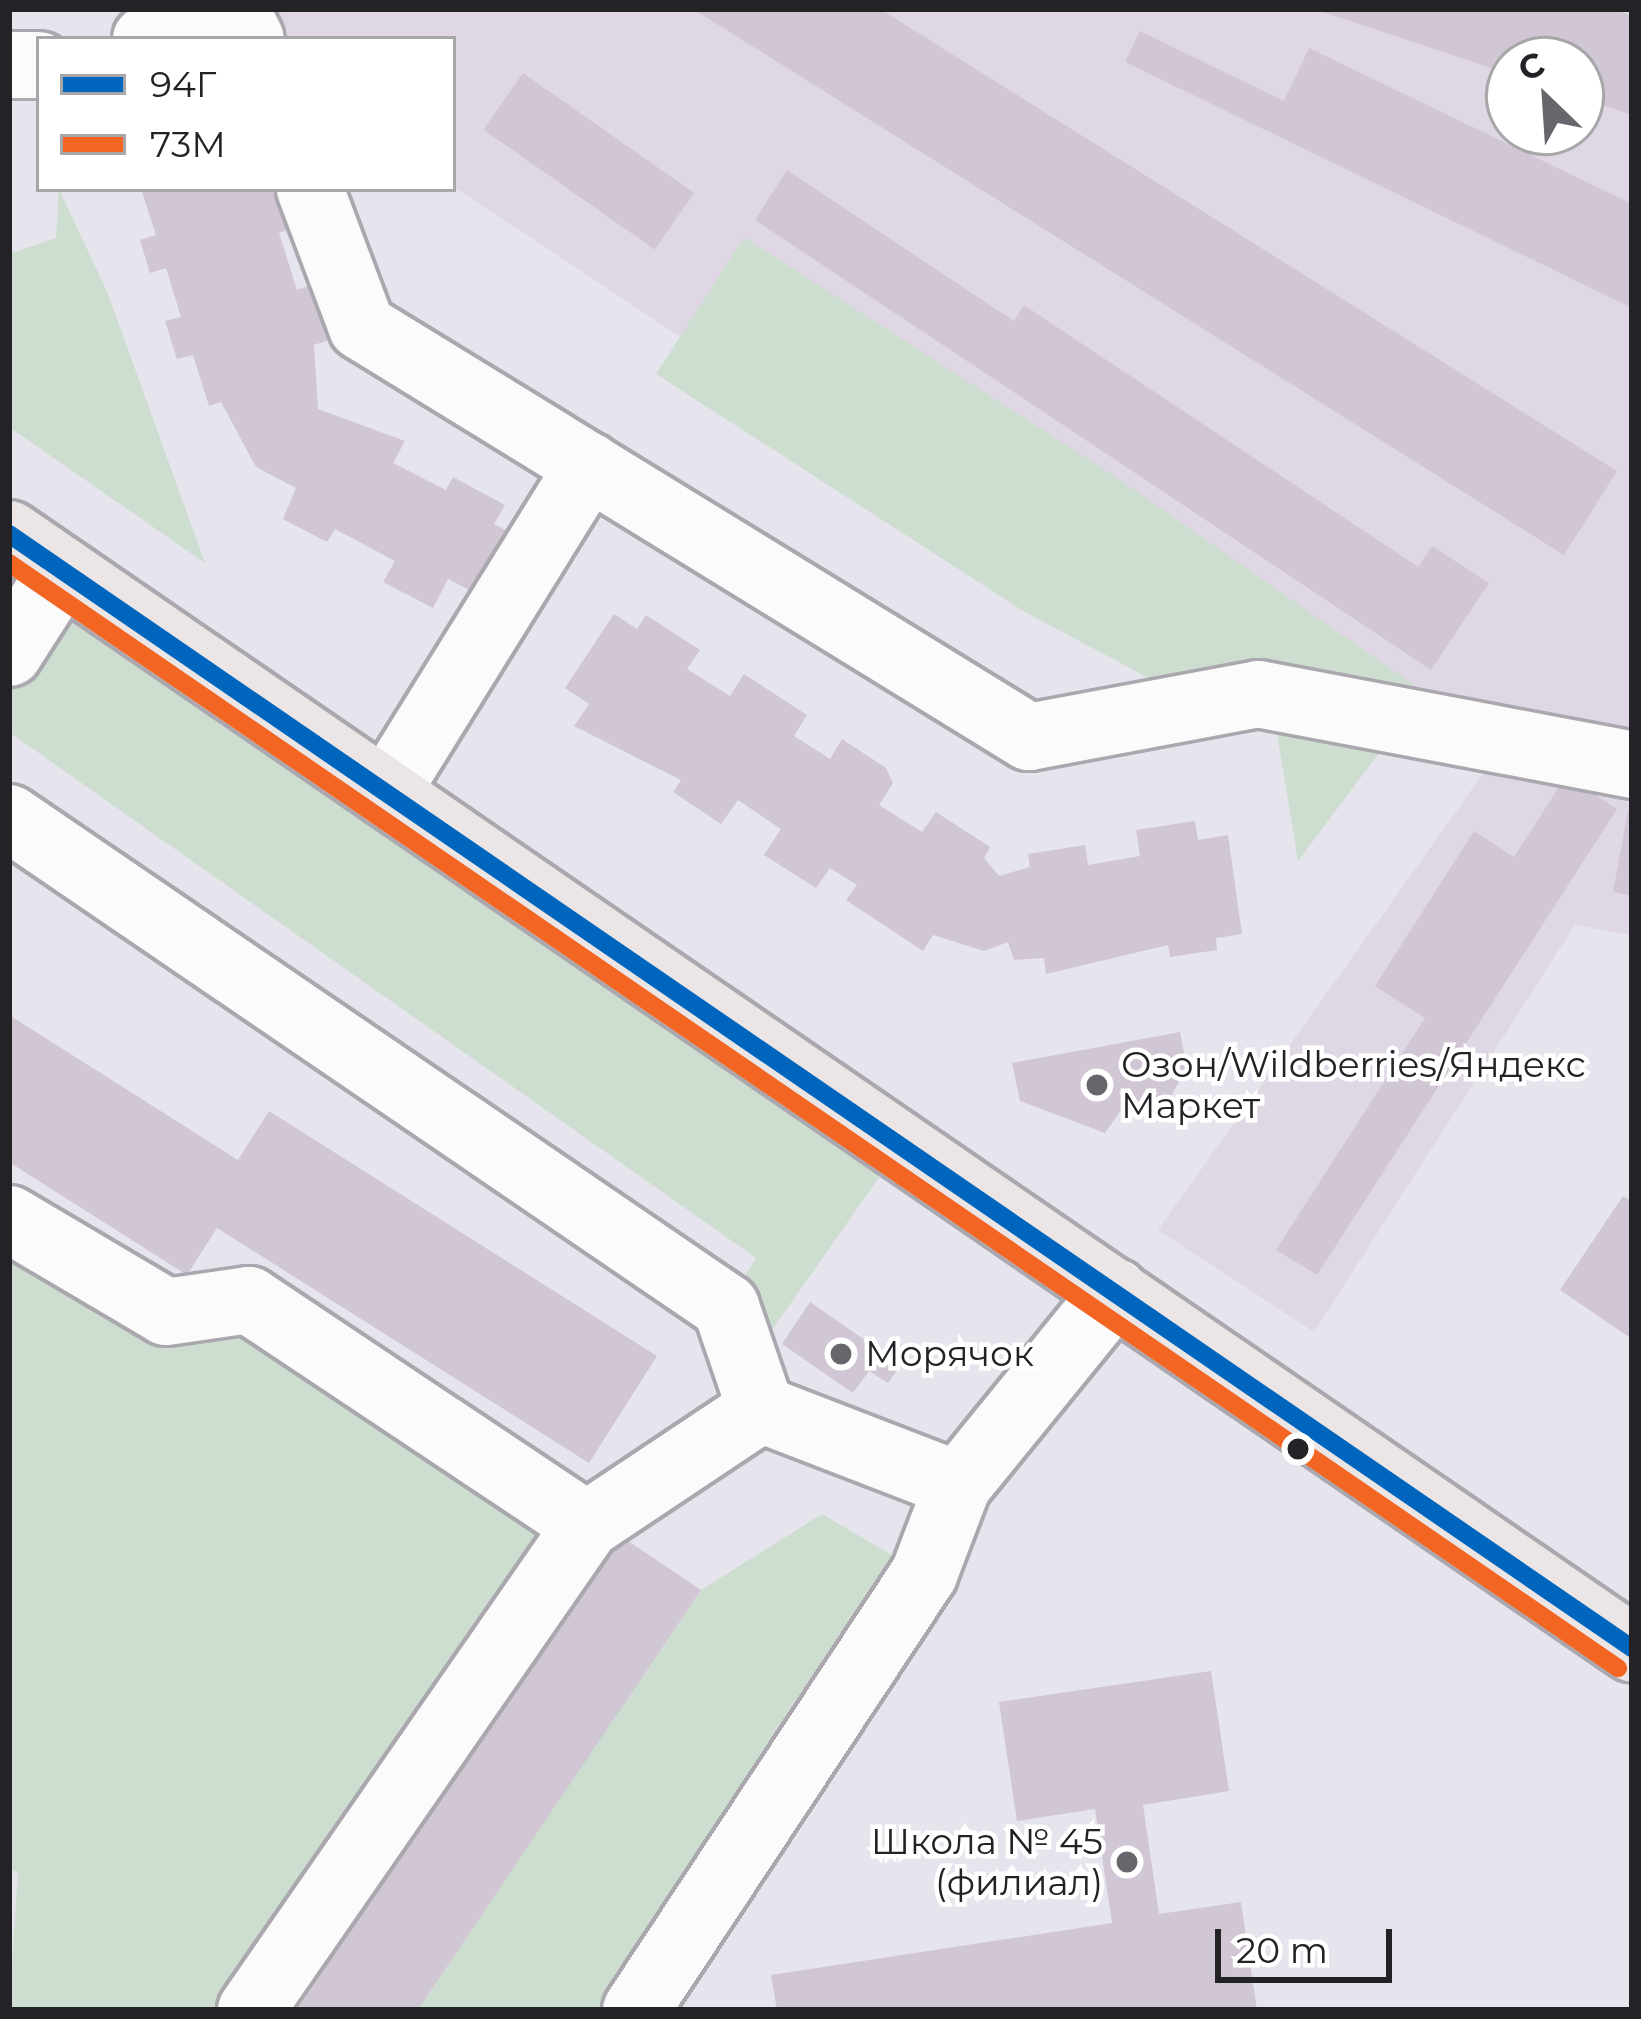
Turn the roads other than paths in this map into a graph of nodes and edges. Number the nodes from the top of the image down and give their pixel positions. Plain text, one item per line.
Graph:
1 (157, 36) edge
2 (249, 36) edge
3 (311, 192) edge
4 (589, 466) junction
5 (35, 552) edge
6 (9, 653) edge
7 (1632, 766) edge
8 (386, 793) junction
9 (9, 818) edge
10 (9, 1219) edge
11 (1115, 1292) junction
12 (761, 1409) junction
13 (958, 1485) junction
14 (587, 1526) junction
15 (1632, 1648) edge
16 (251, 2010) edge
17 (636, 2010) edge

1 - 2 street
3 - 4 street
4 - 7 street
4 - 8 street
5 - 6 street
5 - 8 main road
8 - 11 main road
9 - 12 street
10 - 14 street
11 - 13 street
11 - 15 main road
12 - 13 street
12 - 14 street
13 - 17 street
14 - 16 street

